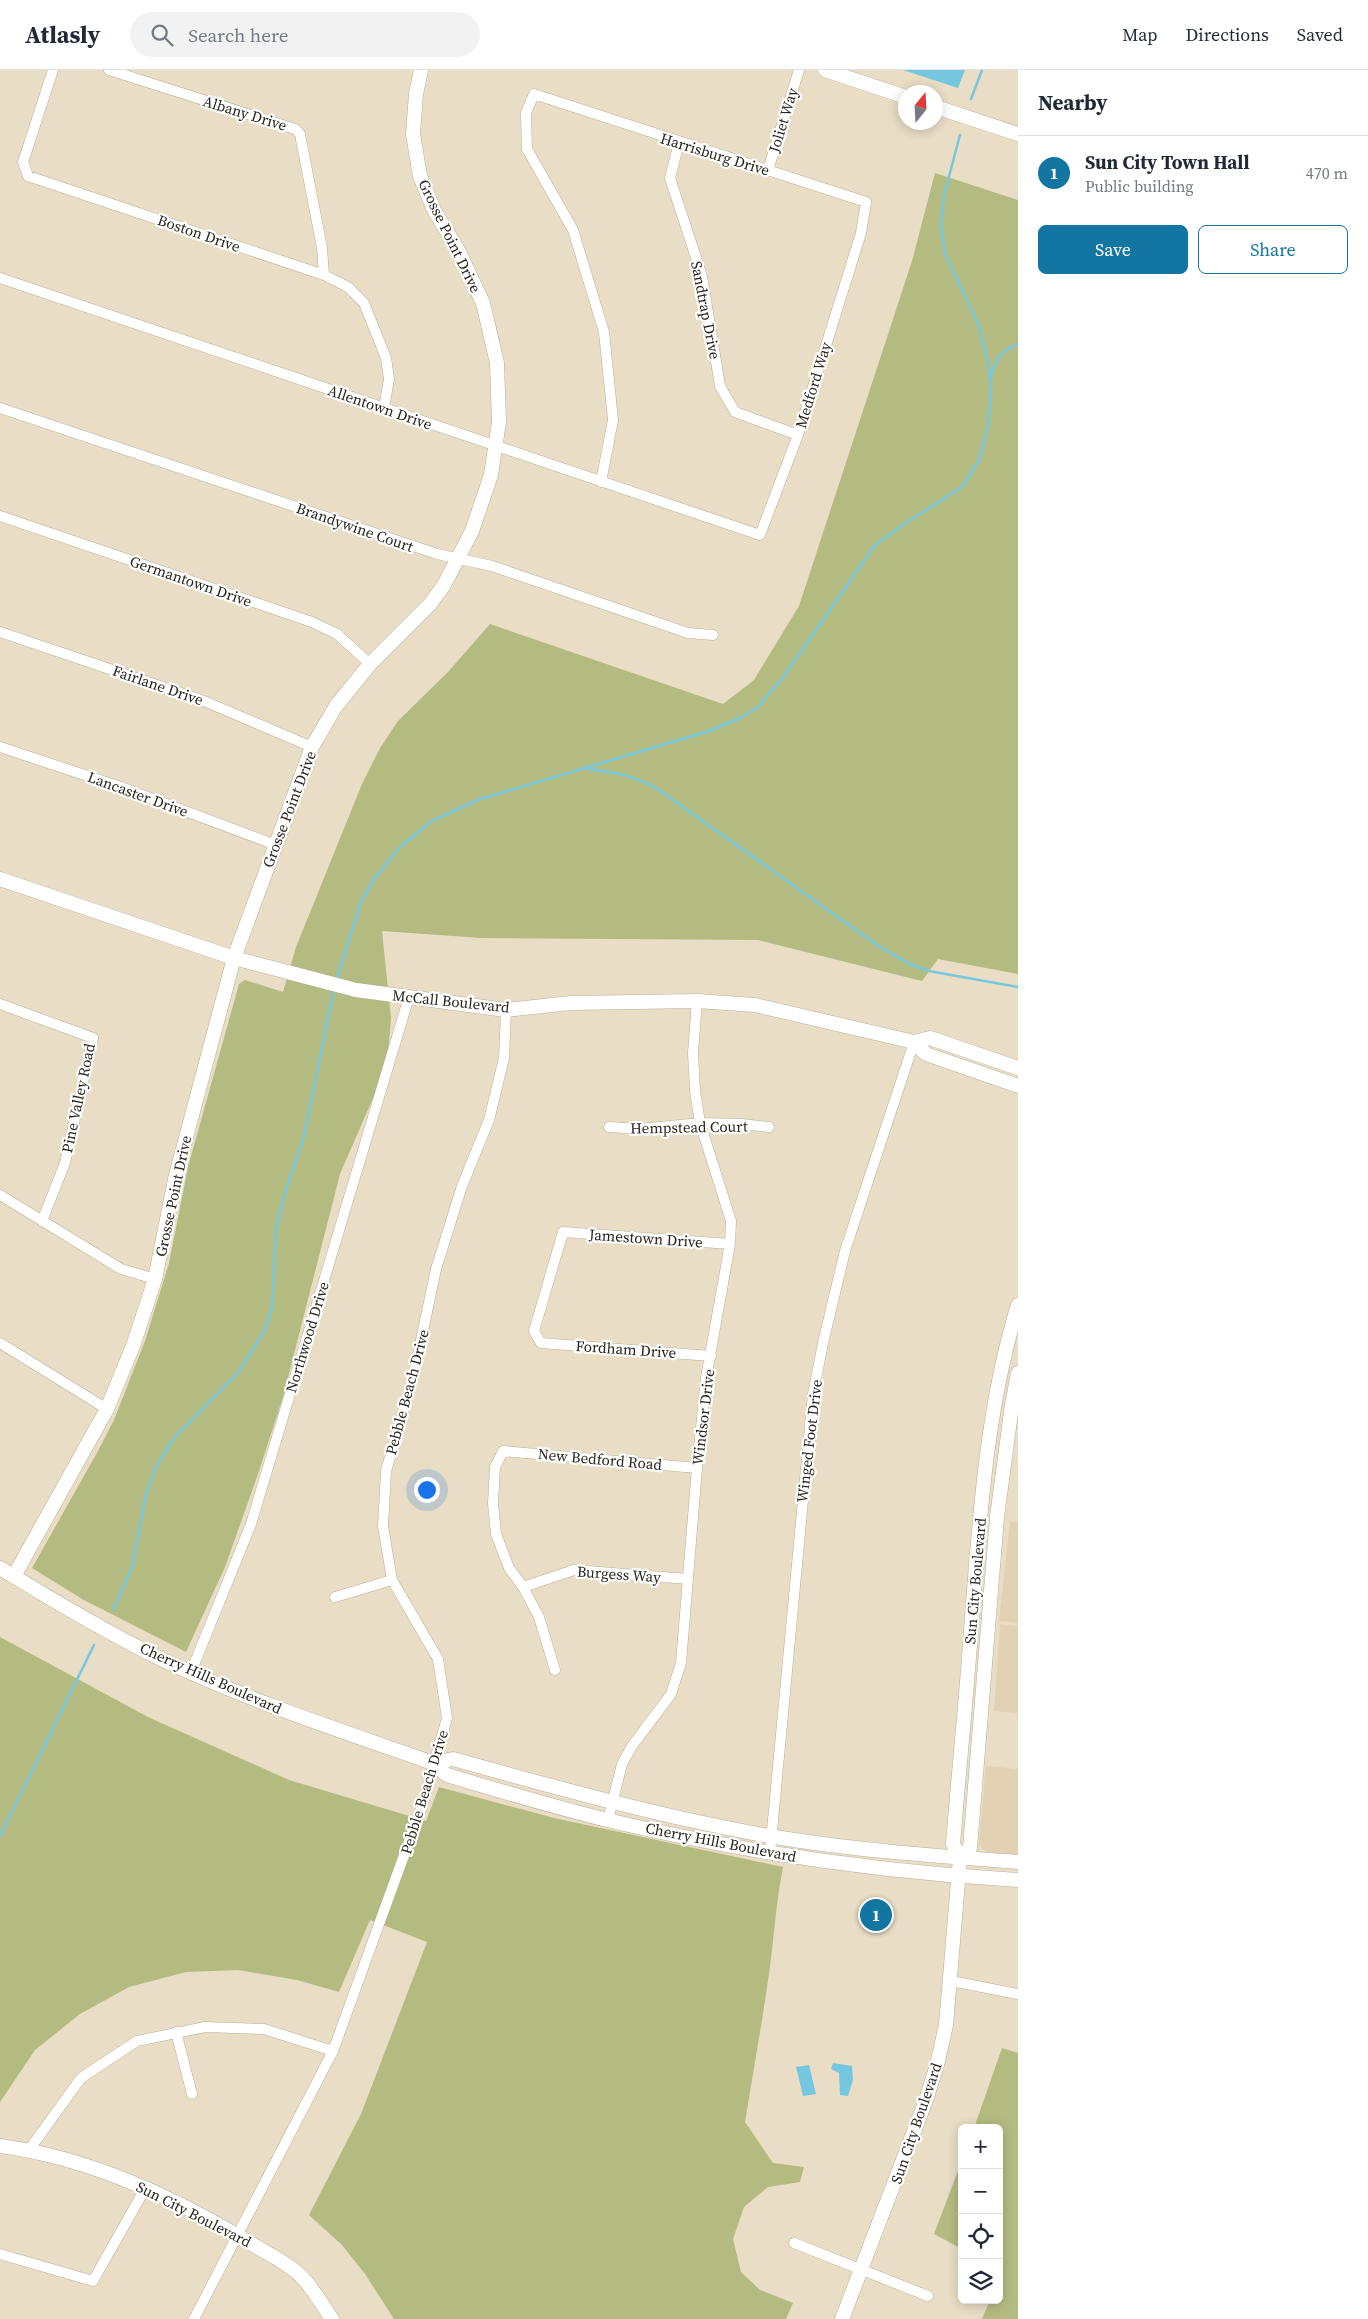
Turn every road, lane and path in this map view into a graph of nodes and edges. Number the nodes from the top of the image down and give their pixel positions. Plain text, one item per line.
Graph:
1 (53, 70) edge
2 (109, 70) edge
3 (421, 70) edge
4 (799, 70) edge
5 (825, 70) edge
6 (898, 94) edge
7 (943, 109) edge
8 (1018, 134) edge
9 (680, 143) junction
10 (768, 170) junction
11 (860, 233) joint
12 (324, 274) junction
13 (0, 278) edge
14 (0, 408) edge
15 (384, 408) junction
16 (798, 435) junction
17 (496, 446) junction
18 (601, 482) junction
19 (0, 516) edge
20 (760, 535) joint
21 (460, 558) junction
22 (0, 632) edge
23 (713, 635) dead end
24 (370, 664) junction
25 (0, 747) edge
26 (312, 747) junction
27 (276, 844) junction
28 (0, 879) edge
29 (234, 958) junction
30 (409, 997) junction
31 (697, 1001) junction
32 (0, 1004) edge
33 (506, 1010) junction
34 (914, 1042) junction
35 (1018, 1068) edge
36 (1018, 1086) edge
37 (700, 1123) junction
38 (609, 1126) dead end
39 (769, 1127) dead end
40 (0, 1195) edge
41 (42, 1221) junction
42 (730, 1244) junction
43 (154, 1279) junction
44 (1018, 1305) edge
45 (0, 1343) edge
46 (541, 1343) joint
47 (711, 1356) junction
48 (1018, 1373) edge
49 (107, 1409) junction
50 (696, 1468) junction
51 (0, 1568) edge
52 (14, 1576) junction
53 (688, 1579) junction
54 (392, 1580) junction
55 (524, 1586) junction
56 (335, 1597) dead end
57 (555, 1670) dead end
58 (190, 1672) junction
59 (433, 1763) junction
60 (613, 1802) junction
61 (608, 1820) junction
62 (772, 1836) junction
63 (770, 1852) junction
64 (960, 1858) junction
65 (1018, 1862) edge
66 (959, 1876) junction
67 (1018, 1880) edge
68 (951, 1981) junction
69 (1018, 1994) edge
70 (176, 2032) junction
71 (333, 2051) junction
72 (192, 2094) dead end
73 (0, 2146) edge
74 (29, 2150) junction
75 (146, 2187) junction
76 (238, 2235) junction
77 (794, 2244) dead end
78 (0, 2254) edge
79 (862, 2270) junction
80 (928, 2296) dead end
81 (194, 2319) edge
82 (332, 2319) edge
83 (842, 2319) edge

1 - 12 street, Boston Drive
2 - 12 street, Albany Drive
3 - 17 street, Grosse Point Drive
4 - 10 street, Joliet Way
5 - 6 street
7 - 8 street
9 - 10 street, Harrisburg Drive
9 - 16 street, Sandtrap Drive
9 - 18 street, Harrisburg Drive
10 - 11 street, Harrisburg Drive
11 - 16 street, Medford Way
12 - 15 street, Boston Drive
13 - 15 street, Allentown Drive
14 - 21 street, Brandywine Court
15 - 17 street, Allentown Drive
16 - 20 street, Medford Way
17 - 18 street, Allentown Drive
17 - 21 street, Grosse Point Drive
18 - 20 street, Allentown Drive
19 - 24 street, Germantown Drive
21 - 23 street, Brandywine Court
21 - 24 street, Grosse Point Drive
22 - 26 street, Fairlane Drive
24 - 26 street, Grosse Point Drive
25 - 27 street, Lancaster Drive
26 - 27 street, Grosse Point Drive
27 - 29 street, Grosse Point Drive
28 - 29 street, McCall Boulevard
29 - 30 street, McCall Boulevard
29 - 43 street, Grosse Point Drive
30 - 33 street, McCall Boulevard
30 - 58 street, Northwood Drive
31 - 33 street, McCall Boulevard
31 - 34 street, McCall Boulevard
31 - 37 street, Windsor Drive
32 - 41 street, Pine Valley Road
33 - 54 street, Pebble Beach Drive
34 - 35 street, McCall Boulevard
34 - 36 street, McCall Boulevard
34 - 62 street, Winged Foot Drive
37 - 38 street, Hempstead Court
37 - 39 street, Hempstead Court
37 - 42 street, Windsor Drive
40 - 41 street
41 - 43 street
42 - 46 street, Jamestown Drive
42 - 47 street, Windsor Drive
43 - 49 street, Grosse Point Drive
44 - 64 street, Sun City Boulevard
45 - 49 street
46 - 47 street, Fordham Drive
47 - 50 street, Windsor Drive
48 - 64 street, Sun City Boulevard
49 - 52 street, Grosse Point Drive
50 - 53 street, Windsor Drive
50 - 55 street, New Bedford Road
51 - 52 street, Cherry Hills Boulevard
52 - 58 street, Cherry Hills Boulevard
53 - 55 street, Burgess Way
53 - 60 street, Windsor Drive
54 - 56 street
54 - 59 street, Pebble Beach Drive
55 - 57 street
58 - 59 street, Cherry Hills Boulevard
59 - 60 street, Cherry Hills Boulevard
59 - 61 street, Cherry Hills Boulevard
59 - 71 street, Pebble Beach Drive
60 - 61 street, Windsor Drive
60 - 62 street, Cherry Hills Boulevard
61 - 63 street, Cherry Hills Boulevard
62 - 63 street, Winged Foot Drive
62 - 64 street, Cherry Hills Boulevard
63 - 66 street, Cherry Hills Boulevard
64 - 65 street, Cherry Hills Boulevard
64 - 66 street, Sun City Boulevard
66 - 67 street, Cherry Hills Boulevard
66 - 68 street, Sun City Boulevard
68 - 69 street
68 - 79 street, Sun City Boulevard
70 - 71 street
70 - 72 street
70 - 74 street
71 - 76 street, Pebble Beach Drive
73 - 74 street, Sun City Boulevard
74 - 75 street, Sun City Boulevard
75 - 76 street, Sun City Boulevard
75 - 78 street
76 - 81 street, Pebble Beach Drive
76 - 82 street, Sun City Boulevard
77 - 79 street
79 - 80 street
79 - 83 street, Sun City Boulevard

